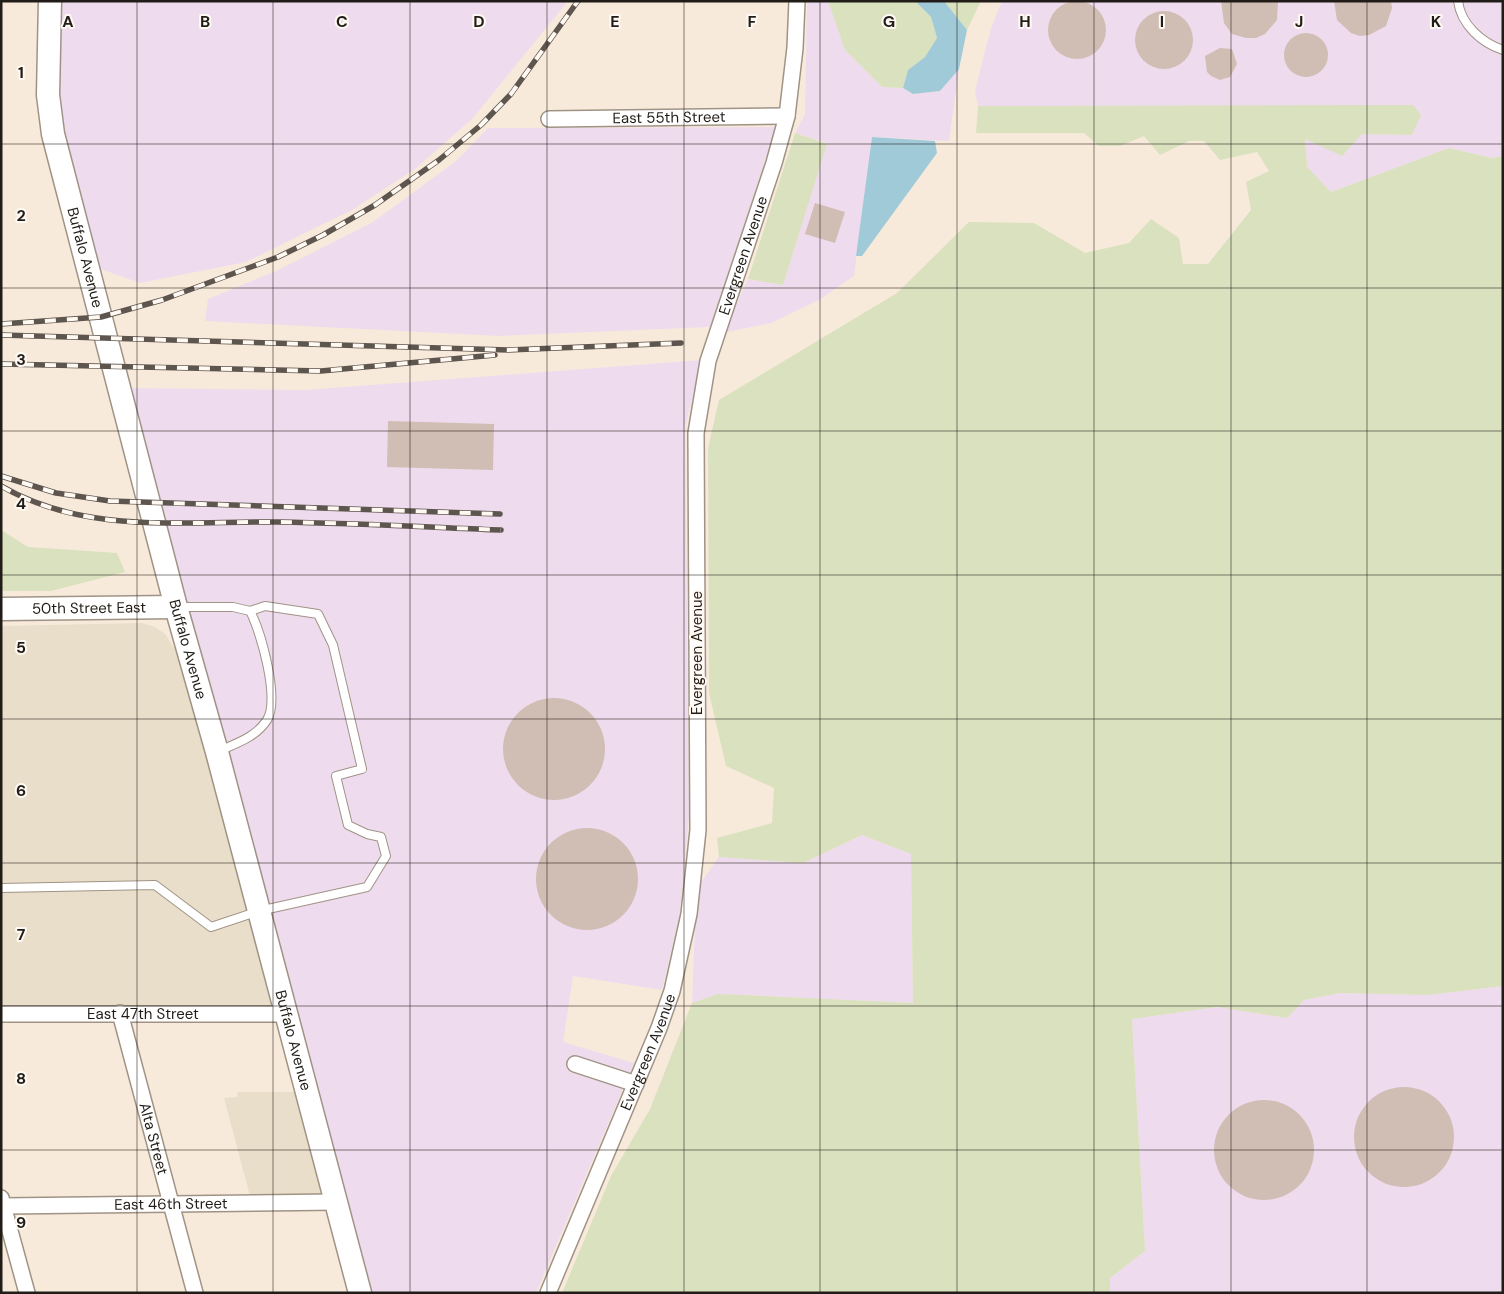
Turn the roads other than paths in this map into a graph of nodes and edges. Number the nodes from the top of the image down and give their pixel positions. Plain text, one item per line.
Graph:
1 (50, 1) edge
2 (797, 1) edge
3 (1458, 1) edge
4 (1503, 50) edge
5 (787, 116) junction
6 (549, 119) dead end
7 (176, 607) junction
8 (1, 610) edge
9 (250, 611) junction
10 (217, 752) junction
11 (1, 888) edge
12 (259, 911) junction
13 (120, 1013) junction
14 (1, 1014) edge
15 (287, 1014) junction
16 (575, 1064) dead end
17 (636, 1084) junction
18 (2, 1202) edge
19 (337, 1202) junction
20 (171, 1205) junction
21 (27, 1293) edge
22 (195, 1293) edge
23 (360, 1293) edge
24 (548, 1293) edge

1 - 7 street, Buffalo Avenue
2 - 5 street, Evergreen Avenue
3 - 4 lane
5 - 6 street, East 55th Street
5 - 17 street, Evergreen Avenue
7 - 8 street, 50th Street East
7 - 9 lane
7 - 10 street, Buffalo Avenue
9 - 10 lane
9 - 12 lane
10 - 12 street, Buffalo Avenue
11 - 12 lane
12 - 15 street, Buffalo Avenue
13 - 14 street, East 47th Street
13 - 15 street, East 47th Street
13 - 20 street, Alta Street
15 - 19 street, Buffalo Avenue
16 - 17 street
17 - 24 street, Evergreen Avenue
18 - 20 street, East 46th Street
18 - 21 street
19 - 20 street, East 46th Street
19 - 23 street, Buffalo Avenue
20 - 22 street, Alta Street

